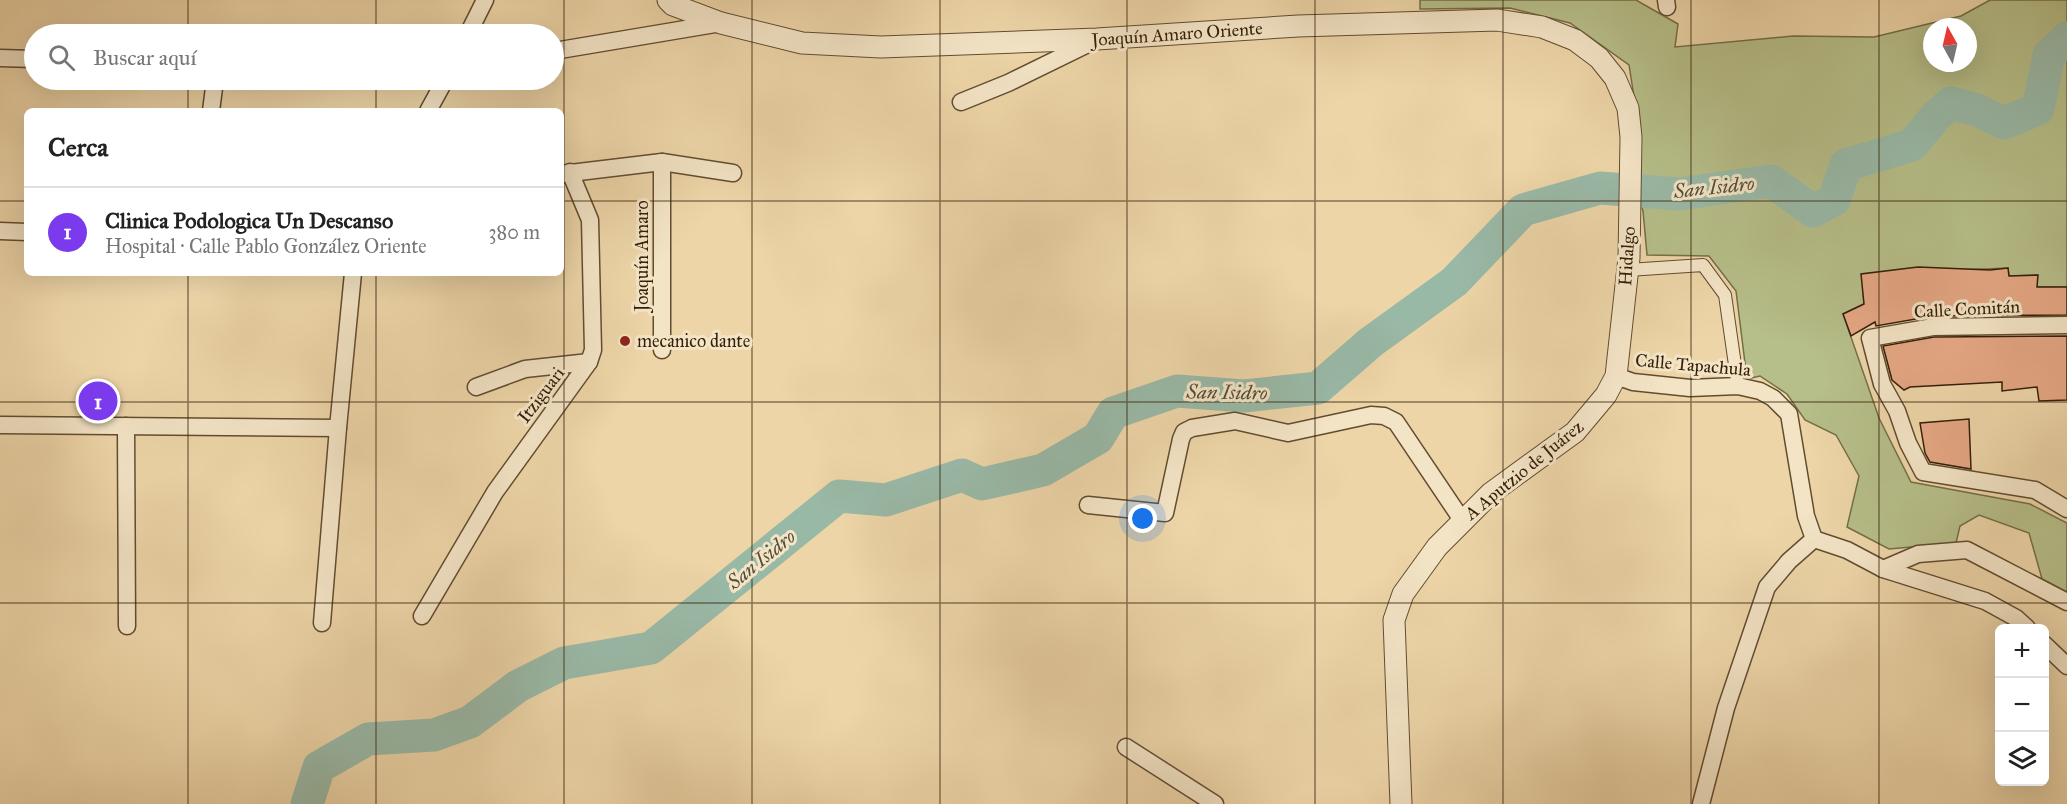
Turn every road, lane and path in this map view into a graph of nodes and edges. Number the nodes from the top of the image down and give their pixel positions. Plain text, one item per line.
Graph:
1 (485, 0) edge
2 (668, 0) edge
3 (721, 23) junction
4 (473, 24) edge
5 (1097, 39) junction
6 (564, 49) edge
7 (0, 58) edge
8 (24, 59) edge
9 (214, 90) edge
10 (440, 90) edge
11 (961, 102) dead end
12 (211, 108) edge
13 (430, 108) edge
14 (1631, 136) joint
15 (662, 162) junction
16 (565, 173) edge
17 (733, 173) dead end
18 (0, 231) edge
19 (24, 232) edge
20 (1628, 264) junction
21 (353, 276) edge
22 (2067, 325) edge
23 (662, 350) dead end
24 (589, 362) junction
25 (1616, 376) junction
26 (1738, 386) junction
27 (476, 387) dead end
28 (0, 425) edge
29 (126, 426) junction
30 (338, 428) junction
31 (1088, 505) dead end
32 (2067, 509) edge
33 (1462, 520) junction
34 (1814, 539) junction
35 (1883, 569) junction
36 (2067, 602) edge
37 (422, 616) dead end
38 (322, 623) dead end
39 (2023, 624) edge
40 (127, 626) dead end
41 (2049, 649) edge
42 (2067, 666) edge
43 (1126, 747) dead end
44 (1215, 804) edge
45 (1401, 804) edge
46 (1701, 804) edge

1 - 4 street
2 - 3 street, Joaquín Amaro Oriente
3 - 5 street, Joaquín Amaro Oriente
3 - 6 street
5 - 11 street
5 - 14 street, Joaquín Amaro Oriente
7 - 8 street
9 - 12 street
10 - 13 street
14 - 20 street, Hidalgo
15 - 16 street
15 - 17 street
15 - 23 street, Joaquín Amaro
16 - 24 street, Itziguari
18 - 19 street
20 - 25 street, Hidalgo
20 - 26 street
21 - 30 street
22 - 32 street, Calle Comitán
24 - 27 street
24 - 37 street, Itziguari
25 - 26 street, Calle Tapachula
25 - 33 street, A Aputzio de Juárez
26 - 34 street, Calle Tapachula
28 - 29 street
29 - 30 street
29 - 40 street
30 - 38 street
31 - 33 street
33 - 45 street, A Aputzio de Juárez
34 - 35 street
34 - 46 street
35 - 36 street
35 - 39 street
41 - 42 street
43 - 44 street

